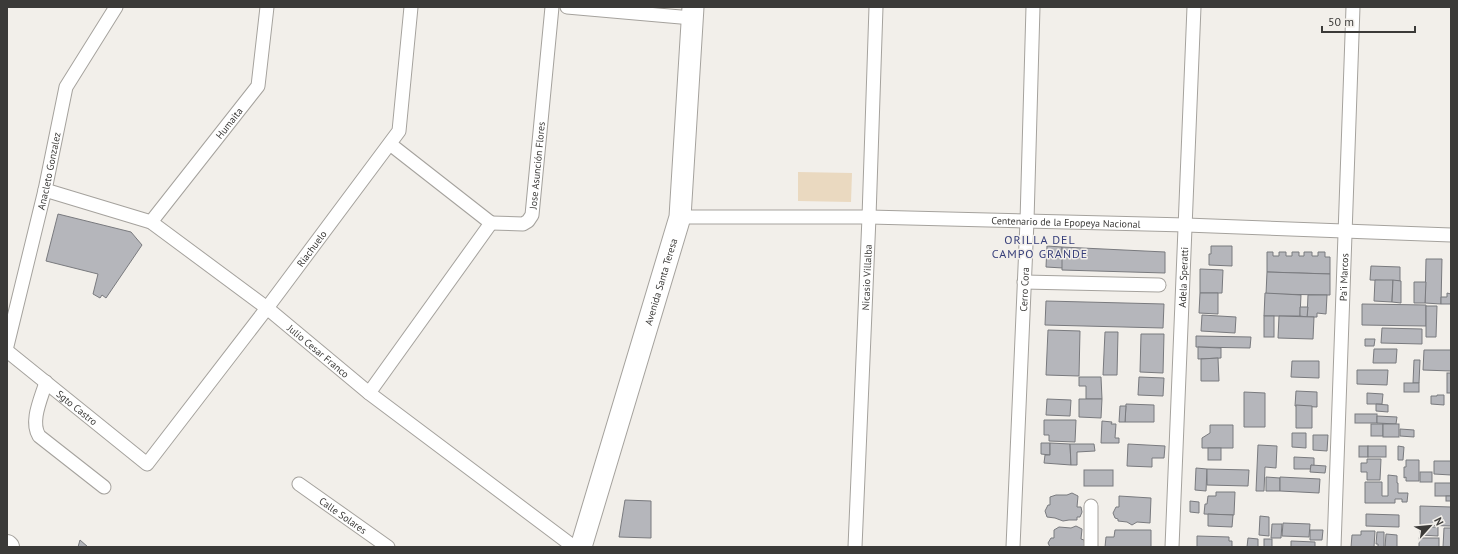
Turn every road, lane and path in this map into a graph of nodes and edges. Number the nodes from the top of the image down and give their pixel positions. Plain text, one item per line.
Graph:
1 (116, 7) edge
2 (267, 7) edge
3 (411, 7) edge
4 (552, 7) edge
5 (567, 7) edge
6 (876, 7) edge
7 (1033, 7) edge
8 (1194, 7) edge
9 (1353, 7) edge
10 (693, 13) edge
11 (390, 144) junction
12 (45, 190) junction
13 (680, 217) junction
14 (869, 217) junction
15 (1027, 221) junction
16 (150, 222) junction
17 (491, 223) junction
18 (1186, 226) junction
19 (1346, 231) junction
20 (1451, 235) edge
21 (1024, 282) junction
22 (1159, 285) dead end
23 (267, 308) junction
24 (7, 346) edge
25 (7, 351) edge
26 (46, 382) junction
27 (369, 393) junction
28 (147, 464) joint
29 (299, 484) dead end
30 (104, 487) dead end
31 (1091, 506) dead end
32 (388, 547) edge
33 (574, 547) edge
34 (581, 547) edge
35 (855, 547) edge
36 (1013, 547) edge
37 (1091, 547) edge
38 (1172, 547) edge
39 (1334, 547) edge

1 - 12 street, Anacleto Gonzalez
2 - 16 street, Humaita
3 - 11 street, Riachuelo
4 - 17 street, Jose Asunción Flores
5 - 10 street
6 - 14 street, Nicasio Villalba
7 - 15 street, Cerro Cora
8 - 18 street, Adela Speratti
9 - 19 street, Pa'i Marcos
10 - 13 main road, Avenida Santa Teresa
11 - 17 street
11 - 23 street, Riachuelo
12 - 16 street, Julio Cesar Franco
12 - 24 street, Anacleto Gonzalez
13 - 14 street, Centenario de la Epopeya Nacional
13 - 34 main road, Avenida Santa Teresa
14 - 15 street, Centenario de la Epopeya Nacional
14 - 35 street, Nicasio Villalba
15 - 18 street, Centenario de la Epopeya Nacional
15 - 21 street, Cerro Cora
16 - 23 street, Julio Cesar Franco
17 - 27 street
18 - 19 street, Centenario de la Epopeya Nacional
18 - 38 street, Adela Speratti
19 - 20 street, Centenario de la Epopeya Nacional
19 - 39 street, Pa'i Marcos
21 - 22 street
21 - 36 street, Cerro Cora
23 - 27 street, Julio Cesar Franco
23 - 28 street, Riachuelo
25 - 26 street, Sgto Castro
26 - 28 street, Sgto Castro
26 - 30 street
27 - 33 street, Julio Cesar Franco
29 - 32 street, Calle Solares
31 - 37 street

